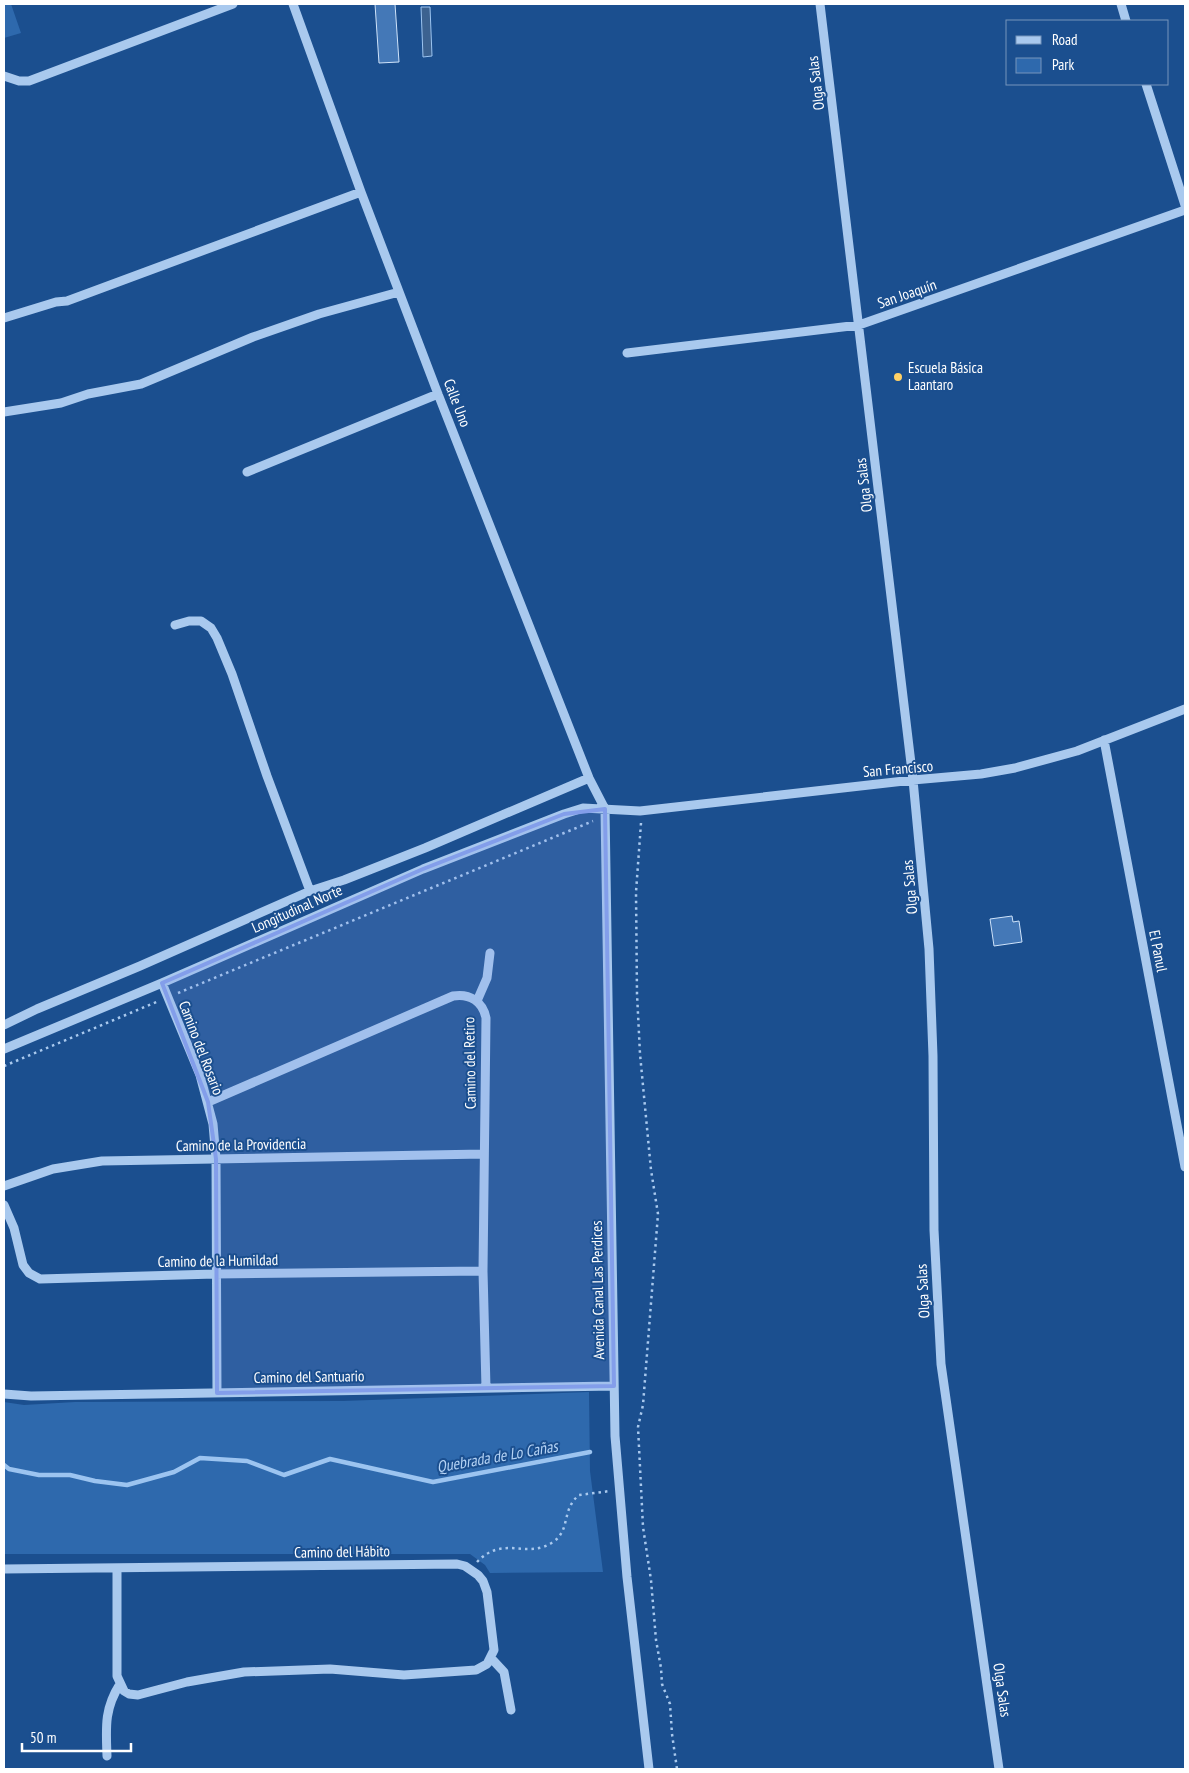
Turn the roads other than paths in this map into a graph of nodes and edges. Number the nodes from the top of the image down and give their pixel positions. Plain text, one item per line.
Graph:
1 (233, 4) edge
2 (293, 4) edge
3 (820, 4) edge
4 (1121, 4) edge
5 (1126, 20) edge
6 (4, 76) edge
7 (1146, 85) edge
8 (361, 192) junction
9 (1185, 205) edge
10 (1185, 210) edge
11 (399, 292) junction
12 (4, 318) edge
13 (859, 325) junction
14 (627, 353) dead end
15 (438, 394) junction
16 (4, 412) edge
17 (248, 472) dead end
18 (175, 626) dead end
19 (1185, 709) edge
20 (1104, 740) junction
21 (589, 778) junction
22 (913, 780) junction
23 (605, 809) junction
24 (310, 891) junction
25 (490, 953) dead end
26 (162, 983) junction
27 (477, 1001) junction
28 (4, 1025) edge
29 (4, 1049) edge
30 (208, 1102) junction
31 (483, 1154) junction
32 (216, 1159) junction
33 (1185, 1167) edge
34 (4, 1186) edge
35 (4, 1205) edge
36 (483, 1271) junction
37 (215, 1274) junction
38 (614, 1386) junction
39 (486, 1388) junction
40 (217, 1392) junction
41 (4, 1394) edge
42 (116, 1568) junction
43 (4, 1569) edge
44 (491, 1658) junction
45 (120, 1684) junction
46 (511, 1710) dead end
47 (107, 1756) dead end
48 (649, 1769) edge
49 (999, 1769) edge

1 - 6 street
2 - 8 street, Calle Uno
3 - 13 street, Olga Salas
4 - 5 street
7 - 9 street
8 - 11 street, Calle Uno
8 - 12 street
10 - 13 street, San Joaquín
11 - 15 street, Calle Uno
11 - 16 street
13 - 14 street, San Joaquín
13 - 22 street, Olga Salas
15 - 17 street
15 - 21 street, Calle Uno
18 - 24 street
19 - 20 street, San Francisco
20 - 22 street, San Francisco
20 - 33 street, El Panul
21 - 23 street, Calle Uno
21 - 24 street, Longitudinal Norte
22 - 23 street, San Francisco
22 - 49 street, Olga Salas
23 - 26 street, Longitudinal Norte
23 - 38 street, Avenida Canal Las Perdices
24 - 28 street, Longitudinal Norte
25 - 27 street
26 - 29 street, Longitudinal Norte
26 - 30 street, Camino del Rosario
27 - 30 street, Camino del Retiro
27 - 31 street, Camino del Retiro
30 - 32 street, Camino del Rosario
31 - 32 street, Camino de la Providencia
31 - 36 street, Camino del Retiro
32 - 34 street, Camino de la Providencia
32 - 37 street, Camino del Rosario
35 - 37 street, Camino de la Humildad
36 - 37 street, Camino de la Humildad
36 - 39 street, Camino del Retiro
37 - 40 street, Camino del Rosario
38 - 39 street, Camino del Santuario
38 - 48 street, Avenida Canal Las Perdices
39 - 40 street, Camino del Santuario
40 - 41 street, Camino del Santuario
42 - 43 street, Camino del Hábito
42 - 44 street, Camino del Hábito
42 - 45 street
44 - 45 street
44 - 46 street
45 - 47 street

